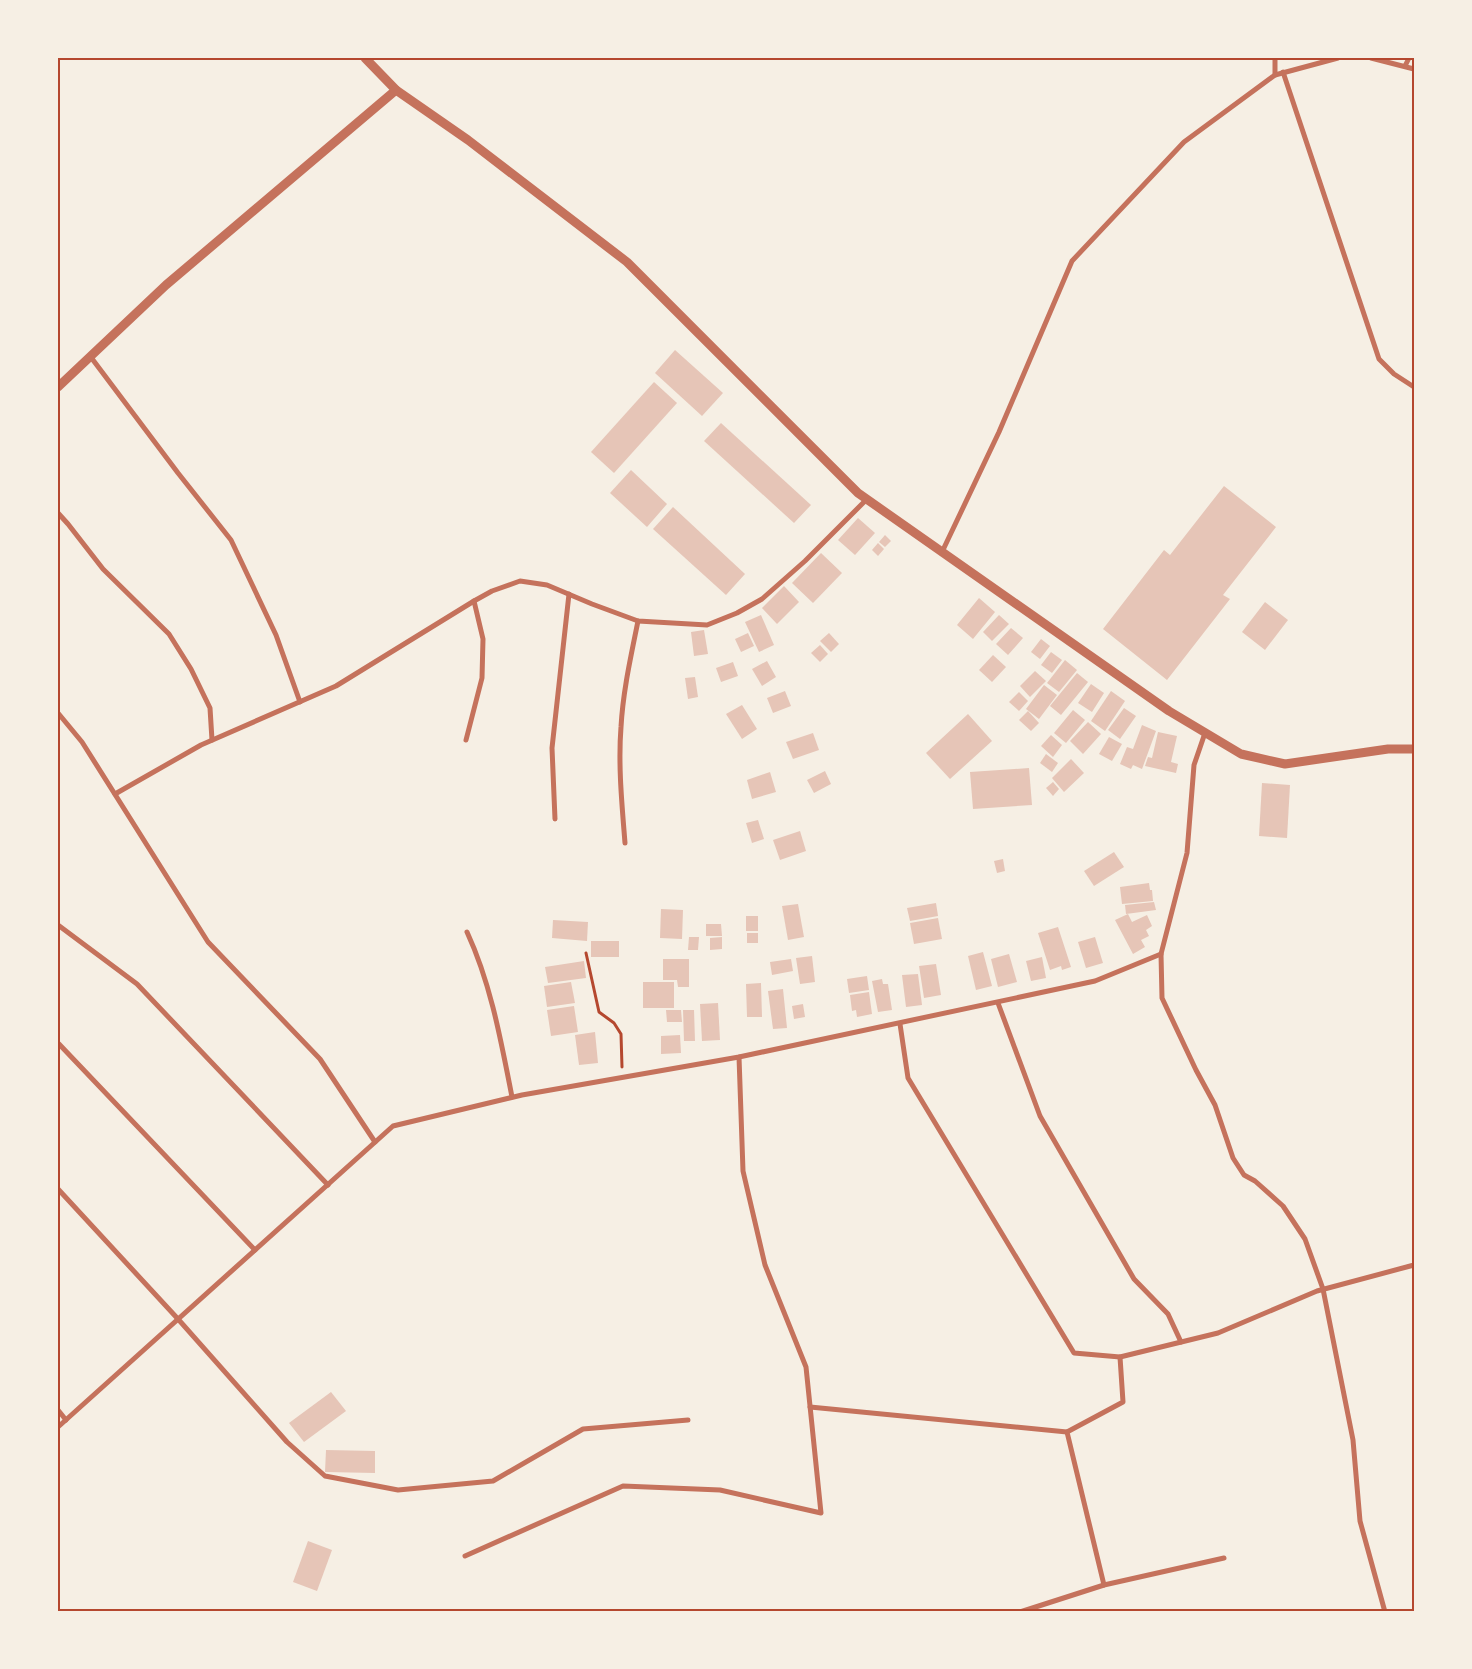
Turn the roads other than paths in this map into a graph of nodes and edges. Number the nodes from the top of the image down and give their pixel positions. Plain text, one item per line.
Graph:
1 (365, 58) edge
2 (1276, 58) edge
3 (1338, 58) edge
4 (1371, 58) edge
5 (1409, 58) edge
6 (1405, 66) junction
7 (1414, 69) edge
8 (1283, 72) junction
9 (1275, 75) junction
10 (396, 90) junction
11 (90, 356) junction
12 (58, 387) edge
13 (1414, 387) edge
14 (867, 500) junction
15 (58, 513) edge
16 (942, 552) junction
17 (569, 594) junction
18 (474, 601) junction
19 (638, 620) junction
20 (300, 702) junction
21 (58, 713) edge
22 (1205, 733) junction
23 (212, 740) junction
24 (466, 740) dead end
25 (1414, 749) edge
26 (115, 794) junction
27 (555, 819) dead end
28 (625, 843) dead end
29 (58, 925) edge
30 (467, 932) dead end
31 (1161, 954) junction
32 (998, 1003) junction
33 (900, 1024) junction
34 (59, 1044) dead end
35 (739, 1057) junction
36 (512, 1097) junction
37 (375, 1142) junction
38 (328, 1184) junction
39 (58, 1189) edge
40 (255, 1250) junction
41 (1414, 1264) edge
42 (1323, 1289) junction
43 (178, 1319) junction
44 (1181, 1342) junction
45 (1120, 1357) junction
46 (810, 1407) junction
47 (58, 1410) edge
48 (66, 1420) junction
49 (688, 1420) dead end
50 (58, 1427) edge
51 (1067, 1432) junction
52 (465, 1556) dead end
53 (1224, 1558) dead end
54 (1104, 1585) junction
55 (1020, 1612) edge
56 (1385, 1612) edge

1 - 10 street
2 - 9 street
3 - 8 street
4 - 6 street
5 - 6 street
6 - 7 street
8 - 9 street
8 - 13 street
9 - 16 street
10 - 11 street
10 - 14 street
11 - 12 street
11 - 20 street
14 - 16 street
14 - 19 street
15 - 23 street
16 - 22 street
17 - 18 street
17 - 19 street
17 - 27 street
18 - 20 street
18 - 24 street
19 - 28 street
20 - 23 street
21 - 26 street
22 - 25 street
22 - 31 street
23 - 26 street
26 - 37 street
29 - 38 street
30 - 36 street
31 - 32 street
31 - 42 street
32 - 33 street
32 - 44 street
33 - 35 street
33 - 45 street
34 - 40 street
35 - 36 street
35 - 46 street
36 - 37 street
37 - 38 street
38 - 40 street
39 - 43 street
40 - 43 street
41 - 42 street
42 - 44 street
42 - 56 street
43 - 48 street
43 - 49 street
44 - 45 street
45 - 51 street
46 - 51 street
46 - 52 street
47 - 48 street
48 - 50 street
51 - 54 street
53 - 54 street
54 - 55 street

